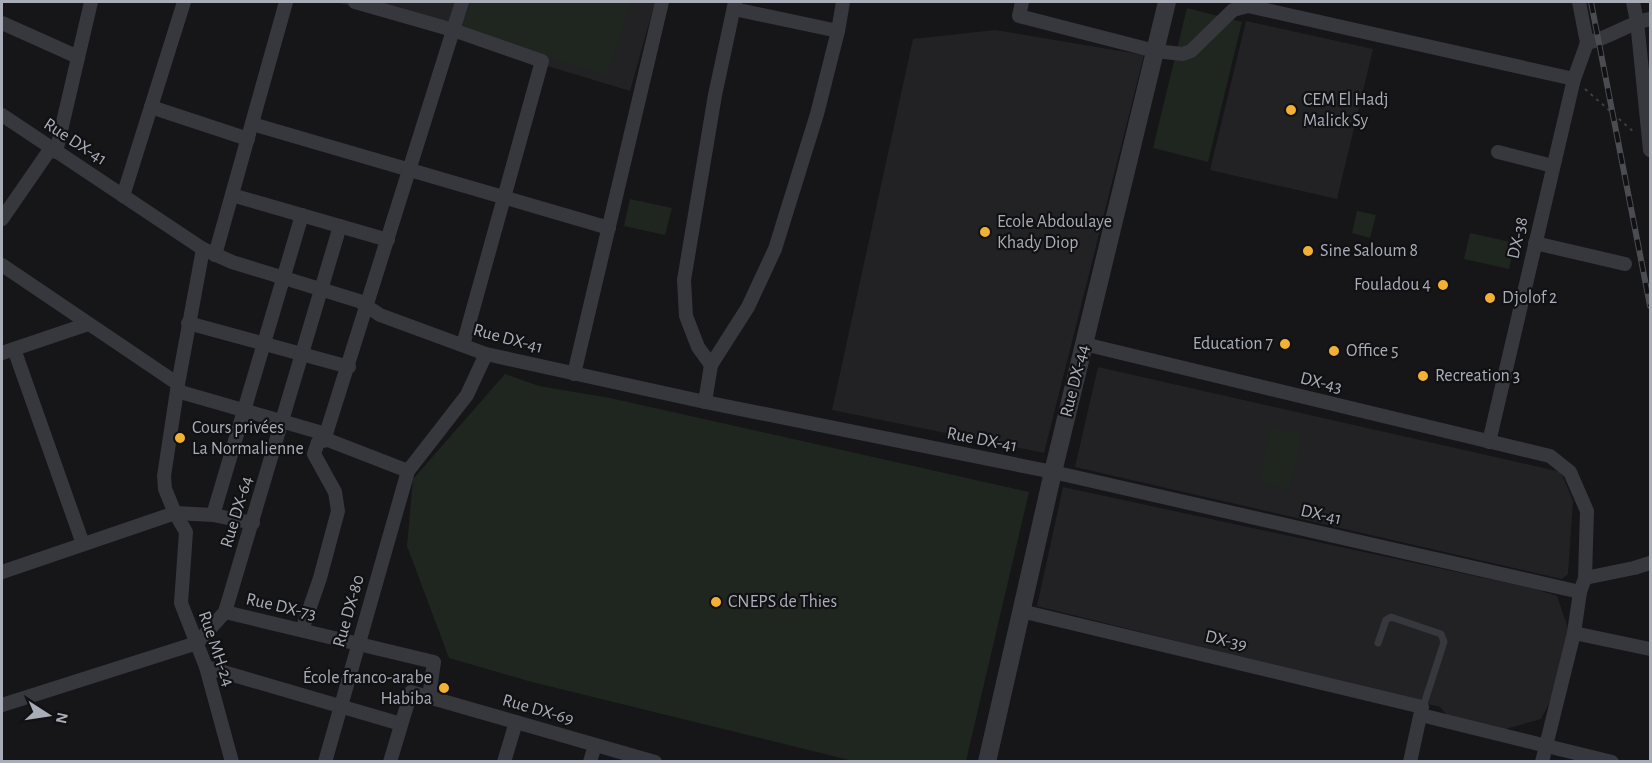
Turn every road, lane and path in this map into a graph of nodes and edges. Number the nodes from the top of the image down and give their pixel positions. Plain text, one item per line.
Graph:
1 (90, 2) edge
2 (184, 2) edge
3 (286, 2) edge
4 (355, 2) edge
5 (462, 2) edge
6 (662, 2) edge
7 (843, 2) edge
8 (1022, 2) edge
9 (1167, 2) edge
10 (1579, 2) edge
11 (1633, 2) edge
12 (734, 5) edge
13 (1291, 8) edge
14 (1644, 20) edge
15 (2, 23) edge
16 (453, 30) junction
17 (838, 31) junction
18 (1587, 43) junction
19 (1155, 51) junction
20 (78, 57) junction
21 (1574, 80) junction
22 (151, 108) junction
23 (2, 116) edge
24 (252, 124) junction
25 (248, 139) junction
26 (1650, 146) edge
27 (54, 150) junction
28 (1498, 152) dead end
29 (1553, 166) junction
30 (410, 168) junction
31 (232, 195) junction
32 (123, 196) junction
33 (504, 196) junction
34 (302, 215) junction
35 (2, 219) edge
36 (340, 226) junction
37 (609, 228) junction
38 (388, 240) junction
39 (1535, 243) junction
40 (209, 252) junction
41 (1625, 264) dead end
42 (2, 265) edge
43 (283, 277) junction
44 (322, 289) junction
45 (367, 307) junction
46 (188, 323) junction
47 (88, 324) junction
48 (264, 344) junction
49 (1084, 344) junction
50 (463, 345) junction
51 (8, 351) edge
52 (303, 354) junction
53 (486, 354) junction
54 (711, 365) junction
55 (349, 367) junction
56 (574, 374) junction
57 (177, 387) junction
58 (705, 402) junction
59 (244, 411) junction
60 (283, 422) junction
61 (327, 437) junction
62 (1489, 442) junction
63 (408, 471) junction
64 (1053, 472) junction
65 (175, 513) junction
66 (213, 514) junction
67 (253, 523) junction
68 (83, 544) junction
69 (1650, 563) edge
70 (2, 572) edge
71 (1585, 578) junction
72 (1580, 592) junction
73 (1021, 611) junction
74 (225, 612) junction
75 (302, 630) junction
76 (1574, 633) junction
77 (197, 643) junction
78 (1378, 643) dead end
79 (359, 644) junction
80 (1650, 649) edge
81 (206, 667) junction
82 (429, 697) junction
83 (2, 705) edge
84 (341, 706) junction
85 (1421, 711) junction
86 (516, 722) junction
87 (400, 724) junction
88 (595, 745) junction
89 (1546, 745) junction
90 (232, 762) edge
91 (325, 762) edge
92 (390, 762) edge
93 (504, 762) edge
94 (590, 762) edge
95 (656, 762) edge
96 (987, 762) edge
97 (1410, 762) edge
98 (1542, 762) edge
99 (1612, 762) edge

1 - 20 street
2 - 22 street
3 - 24 street, Rue MH-24
4 - 16 street
5 - 16 street
6 - 37 street
7 - 17 street
8 - 19 street
9 - 19 street, Rue DX-44
10 - 18 street
11 - 14 street
12 - 17 street
12 - 54 street
13 - 19 street
13 - 21 street
14 - 18 street
14 - 26 street
15 - 20 street
16 - 30 street
16 - 33 street
17 - 54 street
18 - 21 street, DX-38
19 - 49 street, Rue DX-44
20 - 27 street
21 - 26 path
21 - 29 street, DX-38
22 - 25 street
22 - 32 street
23 - 27 street, Rue DX-41
24 - 25 street, Rue MH-24
24 - 30 street
25 - 31 street, Rue MH-24
27 - 32 street, Rue DX-41
27 - 35 street
28 - 29 street
29 - 39 street, DX-38
30 - 33 street
30 - 38 street
31 - 34 street
31 - 40 street, Rue MH-24
32 - 40 street, Rue DX-41
33 - 37 street
33 - 50 street
34 - 36 street
34 - 43 street
36 - 38 street
36 - 44 street, Rue DX-64
37 - 56 street
38 - 45 street
39 - 41 street
39 - 62 street, DX-38
40 - 43 street, Rue DX-41
40 - 46 street, Rue MH-24
42 - 47 street
43 - 44 street, Rue DX-41
43 - 48 street
44 - 45 street, Rue DX-41
44 - 52 street, Rue DX-64
45 - 50 street, Rue DX-41
45 - 55 street
46 - 48 street
46 - 57 street, Rue MH-24
47 - 51 street
47 - 57 street
48 - 52 street
48 - 59 street
49 - 62 street, DX-43
49 - 64 street, Rue DX-44
50 - 53 street, Rue DX-41
51 - 68 street
52 - 55 street
52 - 60 street, Rue DX-64
53 - 56 street, Rue DX-41
53 - 63 street
54 - 58 street
55 - 61 street
56 - 58 street, Rue DX-41
57 - 59 street
57 - 65 street, Rue MH-24
58 - 64 street, Rue DX-41
59 - 60 street
59 - 66 street
60 - 61 street
60 - 67 street, Rue DX-64
61 - 63 street
61 - 75 street
62 - 71 street, DX-43
63 - 79 street, Rue DX-80
64 - 72 street, DX-41
64 - 73 street, Rue DX-44
65 - 66 street
65 - 68 street
65 - 77 street, Rue MH-24
66 - 67 street
67 - 74 street, Rue DX-64
68 - 70 street
69 - 71 street
71 - 72 street
72 - 76 street
73 - 85 street, DX-39
73 - 96 street, Rue DX-44
74 - 75 street, Rue DX-73
74 - 77 street
75 - 79 street, Rue DX-73
76 - 80 street
76 - 89 street
77 - 81 street, Rue MH-24
77 - 83 street
78 - 85 lane
79 - 82 street, Rue DX-73
79 - 84 street, Rue DX-80
81 - 84 street
81 - 90 street, Rue MH-24
82 - 86 street, Rue DX-69
82 - 87 street, Rue DX-69
84 - 87 street
84 - 91 street, Rue DX-80
85 - 89 street, DX-39
85 - 97 street
86 - 88 street, Rue DX-69
86 - 93 street
87 - 92 street
88 - 94 street
88 - 95 street, Rue DX-69
89 - 98 street
89 - 99 street, DX-39

